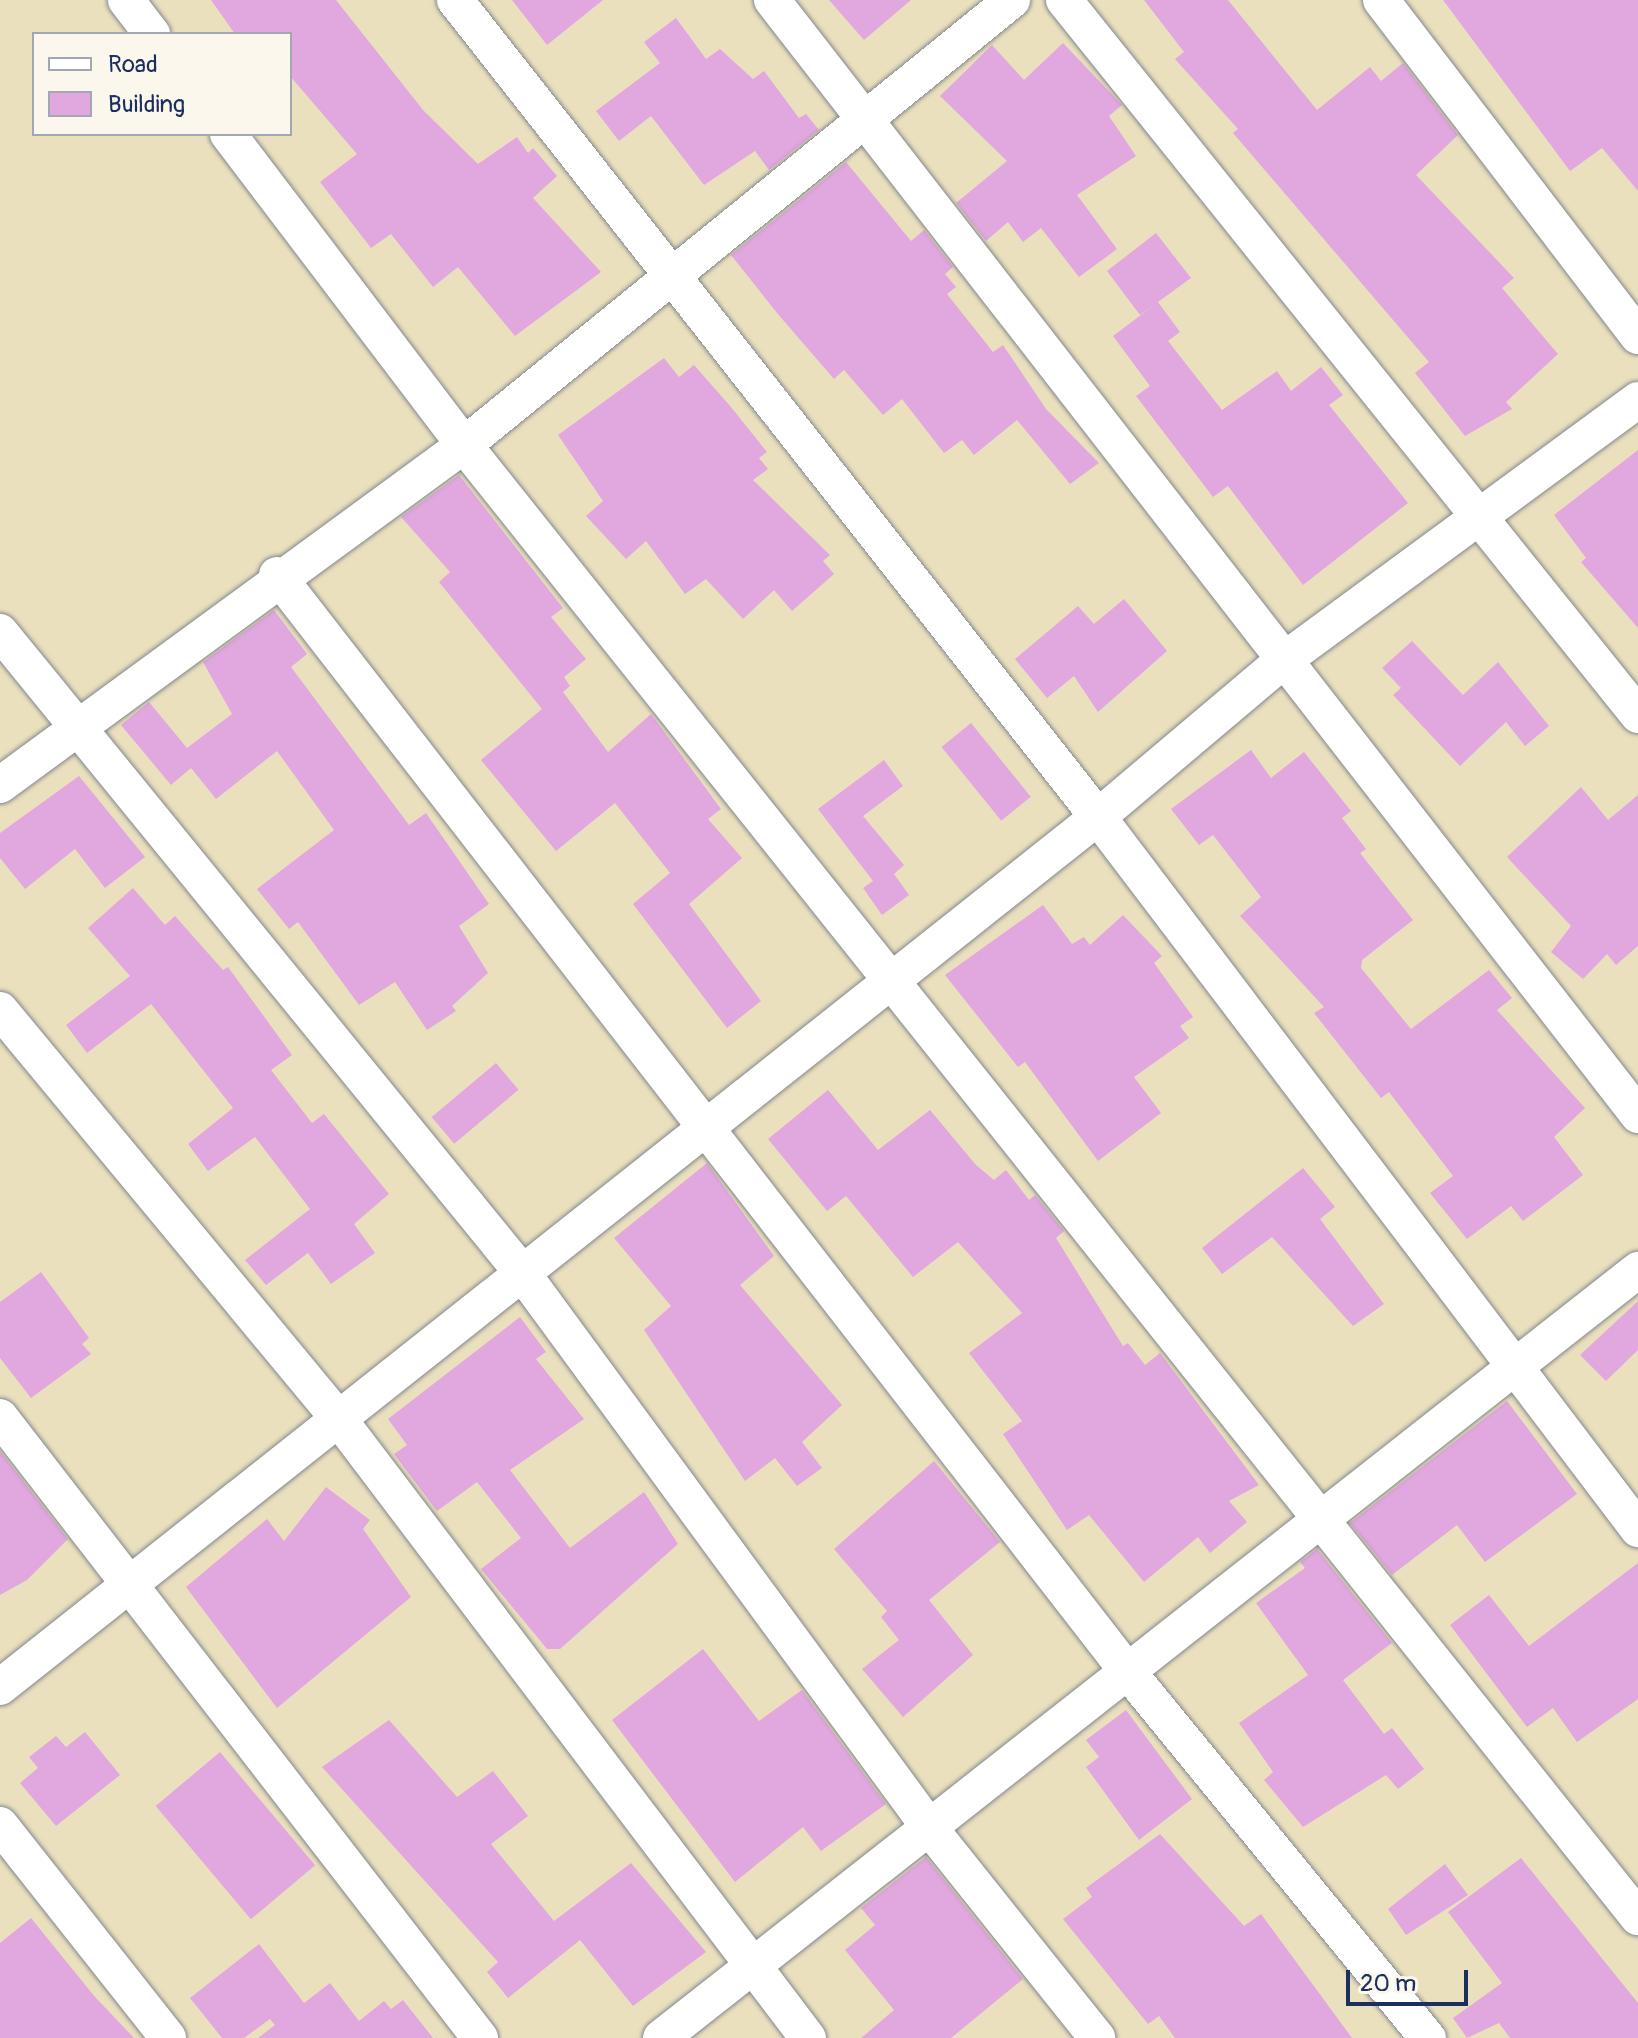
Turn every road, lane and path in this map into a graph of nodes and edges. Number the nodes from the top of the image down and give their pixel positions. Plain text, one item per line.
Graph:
1 (126, 0) edge
2 (455, 0) edge
3 (772, 0) edge
4 (1012, 0) edge
5 (1064, 0) edge
6 (1381, 0) edge
7 (150, 32) edge
8 (867, 119) junction
9 (230, 136) edge
10 (669, 279) junction
11 (1638, 336) edge
12 (1638, 400) edge
13 (464, 445) junction
14 (1481, 519) junction
15 (277, 575) junction
16 (0, 632) edge
17 (1284, 660) junction
18 (1638, 715) edge
19 (75, 728) junction
20 (0, 785) edge
21 (1098, 817) junction
22 (890, 979) junction
23 (0, 1010) edge
24 (1638, 1115) edge
25 (705, 1129) junction
26 (520, 1270) junction
27 (1638, 1270) edge
28 (1513, 1369) junction
29 (0, 1417) edge
30 (338, 1418) junction
31 (1321, 1514) junction
32 (1638, 1529) edge
33 (130, 1580) junction
34 (1124, 1667) junction
35 (0, 1687) edge
36 (0, 1825) edge
37 (932, 1831) junction
38 (1638, 1917) edge
39 (752, 1965) junction
40 (168, 2038) edge
41 (480, 2038) edge
42 (661, 2038) edge
43 (808, 2038) edge
44 (1097, 2038) edge
45 (1428, 2038) edge

1 - 7 street
2 - 10 street
3 - 8 street
4 - 8 street
5 - 14 street
6 - 11 street
8 - 10 street
8 - 17 street
9 - 13 street
10 - 13 street
10 - 21 street
12 - 14 street
13 - 15 street
13 - 22 street
14 - 17 street
14 - 18 street
15 - 19 street
15 - 25 street
16 - 19 street
17 - 21 street
17 - 24 street
19 - 20 street
19 - 26 street
21 - 22 street
21 - 28 street
22 - 25 street
22 - 31 street
23 - 30 street
25 - 26 street
25 - 34 street
26 - 30 street
26 - 37 street
27 - 28 street
28 - 31 street
28 - 32 street
29 - 33 street
30 - 33 street
30 - 39 street
31 - 34 street
31 - 38 street
33 - 35 street
33 - 41 street
34 - 37 street
34 - 45 street
36 - 40 street
37 - 39 street
37 - 44 street
39 - 42 street
39 - 43 street

